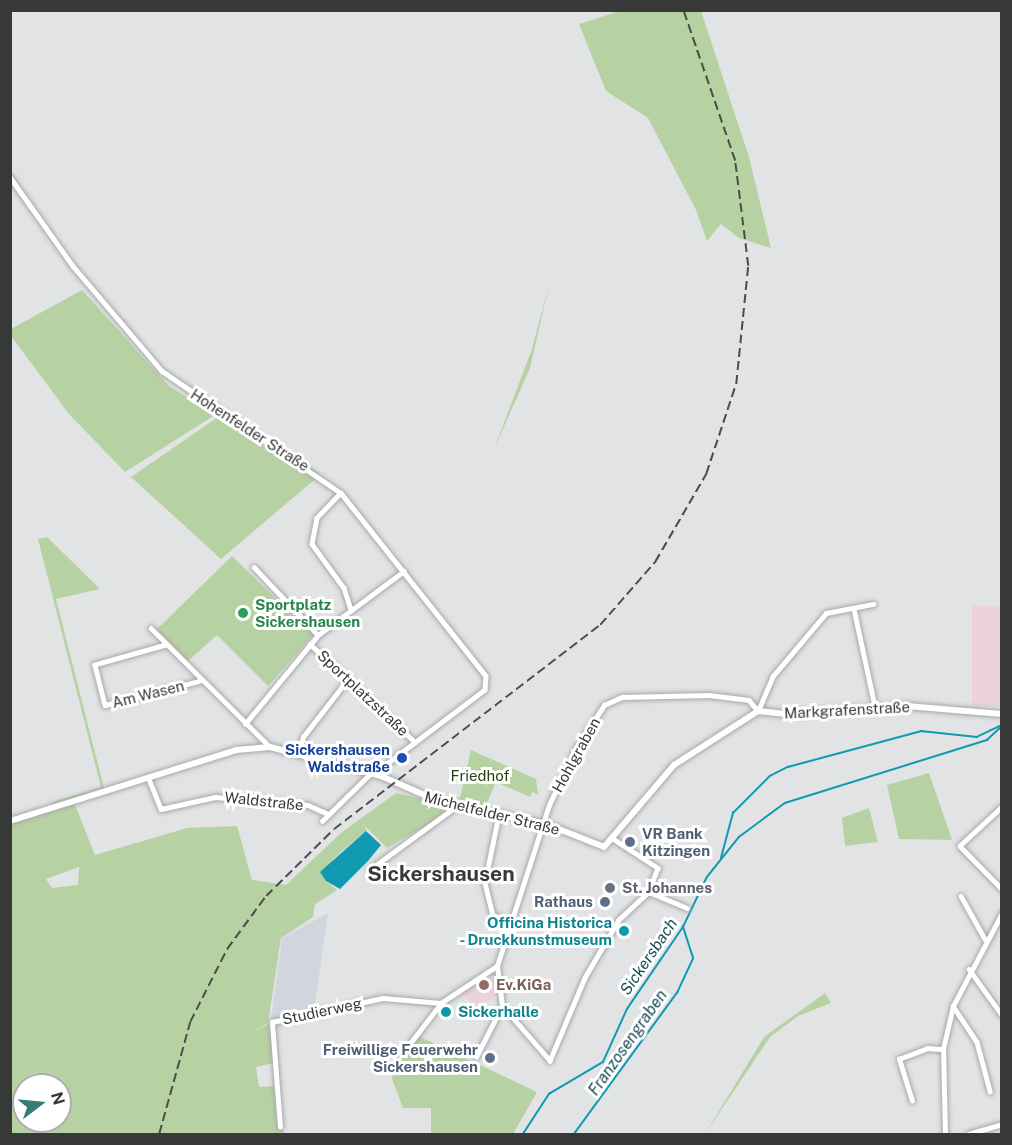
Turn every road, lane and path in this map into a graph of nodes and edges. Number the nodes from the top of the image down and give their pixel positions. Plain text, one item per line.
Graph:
1 (10, 177) edge
2 (341, 493) junction
3 (254, 567) dead end
4 (404, 571) junction
5 (873, 604) dead end
6 (854, 609) junction
7 (351, 610) junction
8 (151, 628) dead end
9 (318, 635) junction
10 (310, 644) junction
11 (166, 645) junction
12 (348, 679) junction
13 (199, 681) junction
14 (875, 706) junction
15 (758, 711) junction
16 (1001, 714) edge
17 (245, 723) junction
18 (415, 742) junction
19 (270, 747) junction
20 (299, 751) junction
21 (371, 773) junction
22 (381, 776) junction
23 (149, 779) junction
24 (458, 805) junction
25 (1002, 807) edge
26 (328, 814) junction
27 (499, 815) junction
28 (10, 821) edge
29 (322, 821) dead end
30 (546, 824) junction
31 (612, 838) junction
32 (369, 870) dead end
33 (1002, 889) edge
34 (649, 892) junction
35 (961, 896) dead end
36 (687, 908) dead end
37 (1002, 912) edge
38 (614, 915) dead end
39 (619, 920) junction
40 (513, 923) junction
41 (985, 939) junction
42 (498, 966) junction
43 (969, 969) junction
44 (441, 1003) junction
45 (502, 1006) junction
46 (953, 1006) junction
47 (1002, 1014) edge
48 (408, 1046) dead end
49 (943, 1048) junction
50 (476, 1057) dead end
51 (990, 1091) dead end
52 (912, 1101) dead end
53 (1002, 1124) edge
54 (280, 1127) dead end
55 (945, 1134) edge
56 (968, 1134) edge

1 - 2 street, Hohenfelder Straße
2 - 4 street, Hohenfelder Straße
2 - 7 street
3 - 9 street, Sportplatzstraße
4 - 7 street
4 - 18 street, Hohenfelder Straße
5 - 6 street
6 - 14 street
6 - 15 street
7 - 9 street
8 - 11 street
9 - 10 street
10 - 12 street, Sportplatzstraße
10 - 17 street
11 - 13 street
11 - 13 street, Am Wasen
12 - 18 street, Sportplatzstraße
12 - 20 street
13 - 17 street
14 - 15 street, Markgrafenstraße
14 - 16 street, Markgrafenstraße
15 - 30 street, Hohlgraben
15 - 31 street
17 - 19 street
18 - 22 street, Hohenfelder Straße
19 - 20 street, Michelfelder Straße
19 - 23 street, Michelfelder Straße
20 - 21 street, Michelfelder Straße
21 - 22 street, Michelfelder Straße
21 - 26 street, Waldstraße
22 - 24 street, Michelfelder Straße
23 - 26 street, Waldstraße
23 - 28 street, Michelfelder Straße
24 - 27 street, Michelfelder Straße
24 - 32 street
25 - 33 street
26 - 29 street, Waldstraße
27 - 30 street, Michelfelder Straße
27 - 40 street
30 - 31 street, Michelfelder Straße
30 - 40 street, Hohlgraben
31 - 34 street
34 - 36 street
34 - 39 street
35 - 41 street
37 - 41 street
38 - 39 street
39 - 45 street
40 - 42 street, Hohlgraben
41 - 43 street
42 - 44 street
42 - 45 street
43 - 46 street
43 - 47 street
44 - 48 street
44 - 54 street, Studierweg
45 - 50 street
46 - 49 street
46 - 51 street
49 - 52 street
49 - 55 street
53 - 56 street

